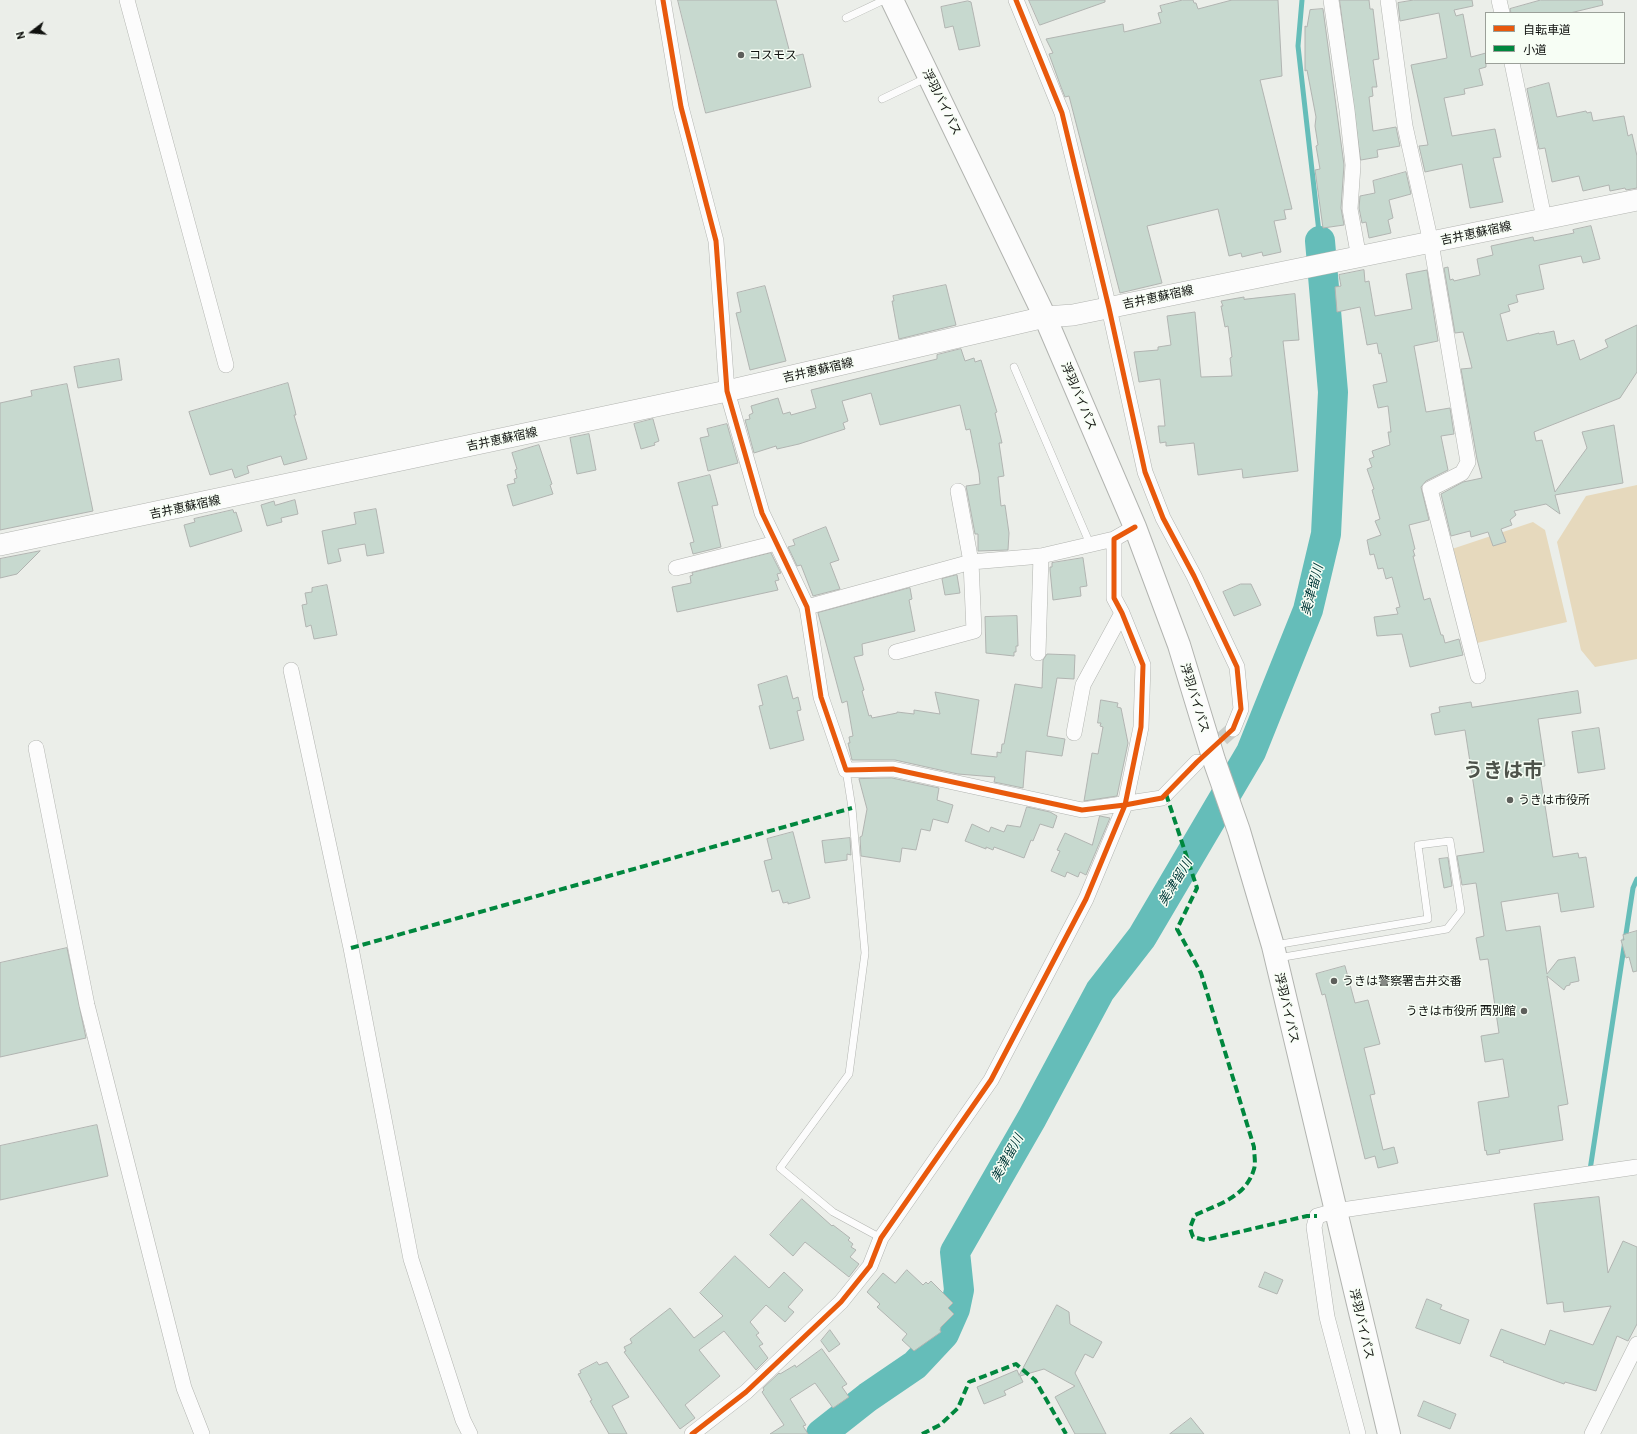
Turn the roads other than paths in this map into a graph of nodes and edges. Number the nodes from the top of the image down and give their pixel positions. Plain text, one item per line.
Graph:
1 (127, 0) edge
2 (663, 0) edge
3 (884, 0) edge
4 (892, 0) edge
5 (1016, 0) edge
6 (1331, 0) edge
7 (1388, 0) edge
8 (1499, 0) edge
9 (1502, 12) edge
10 (846, 18) dead end
11 (1512, 64) edge
12 (930, 76) junction
13 (882, 99) dead end
14 (1637, 200) edge
15 (1544, 218) junction
16 (1431, 243) junction
17 (1360, 258) junction
18 (1109, 308) junction
19 (1045, 317) junction
20 (226, 365) dead end
21 (1014, 367) dead end
22 (727, 391) junction
23 (958, 491) dead end
24 (1135, 528) junction
25 (1114, 539) junction
26 (776, 543) junction
27 (0, 544) edge
28 (1090, 544) junction
29 (1041, 556) junction
30 (971, 562) junction
31 (676, 568) dead end
32 (807, 607) junction
33 (1122, 613) junction
34 (896, 652) dead end
35 (1038, 652) dead end
36 (291, 670) dead end
37 (1478, 676) dead end
38 (1233, 729) tunnel mouth
39 (1074, 733) dead end
40 (36, 748) dead end
41 (1205, 761) junction
42 (846, 770) junction
43 (1125, 805) junction
44 (1274, 952) junction
45 (1637, 1167) edge
46 (1335, 1211) junction
47 (881, 1238) junction
48 (1637, 1344) edge
49 (202, 1434) edge
50 (470, 1434) edge
51 (692, 1434) edge
52 (1358, 1434) edge
53 (1389, 1434) edge
54 (1592, 1434) edge

1 - 20 street
2 - 22 street
3 - 10 lane
4 - 12 highway, 浮羽バイパス
5 - 18 street
6 - 17 street
7 - 16 street
8 - 9 street
11 - 15 street
12 - 13 lane
12 - 19 highway, 浮羽バイパス
14 - 15 main road, 吉井恵蘇宿線
15 - 16 main road, 吉井恵蘇宿線
16 - 17 main road, 吉井恵蘇宿線
16 - 37 street
17 - 18 main road, 吉井恵蘇宿線
18 - 19 main road, 吉井恵蘇宿線
18 - 38 street
19 - 22 main road, 吉井恵蘇宿線
19 - 24 highway, 浮羽バイパス
21 - 28 lane
22 - 26 street
22 - 27 main road, 吉井恵蘇宿線
23 - 30 street
24 - 25 street
24 - 41 highway, 浮羽バイパス
25 - 28 street
25 - 33 street
26 - 31 street
26 - 32 street
28 - 29 street
29 - 30 street
29 - 35 street
30 - 32 street
30 - 34 street
32 - 42 street
33 - 39 street
33 - 43 street
36 - 50 street
40 - 49 street
41 - 43 street
41 - 44 highway, 浮羽バイパス
42 - 43 street
42 - 47 lane
43 - 47 street
44 - 44 lane
44 - 46 highway, 浮羽バイパス
45 - 46 street
46 - 52 street
46 - 53 highway, 浮羽バイパス
47 - 51 street
48 - 54 street

